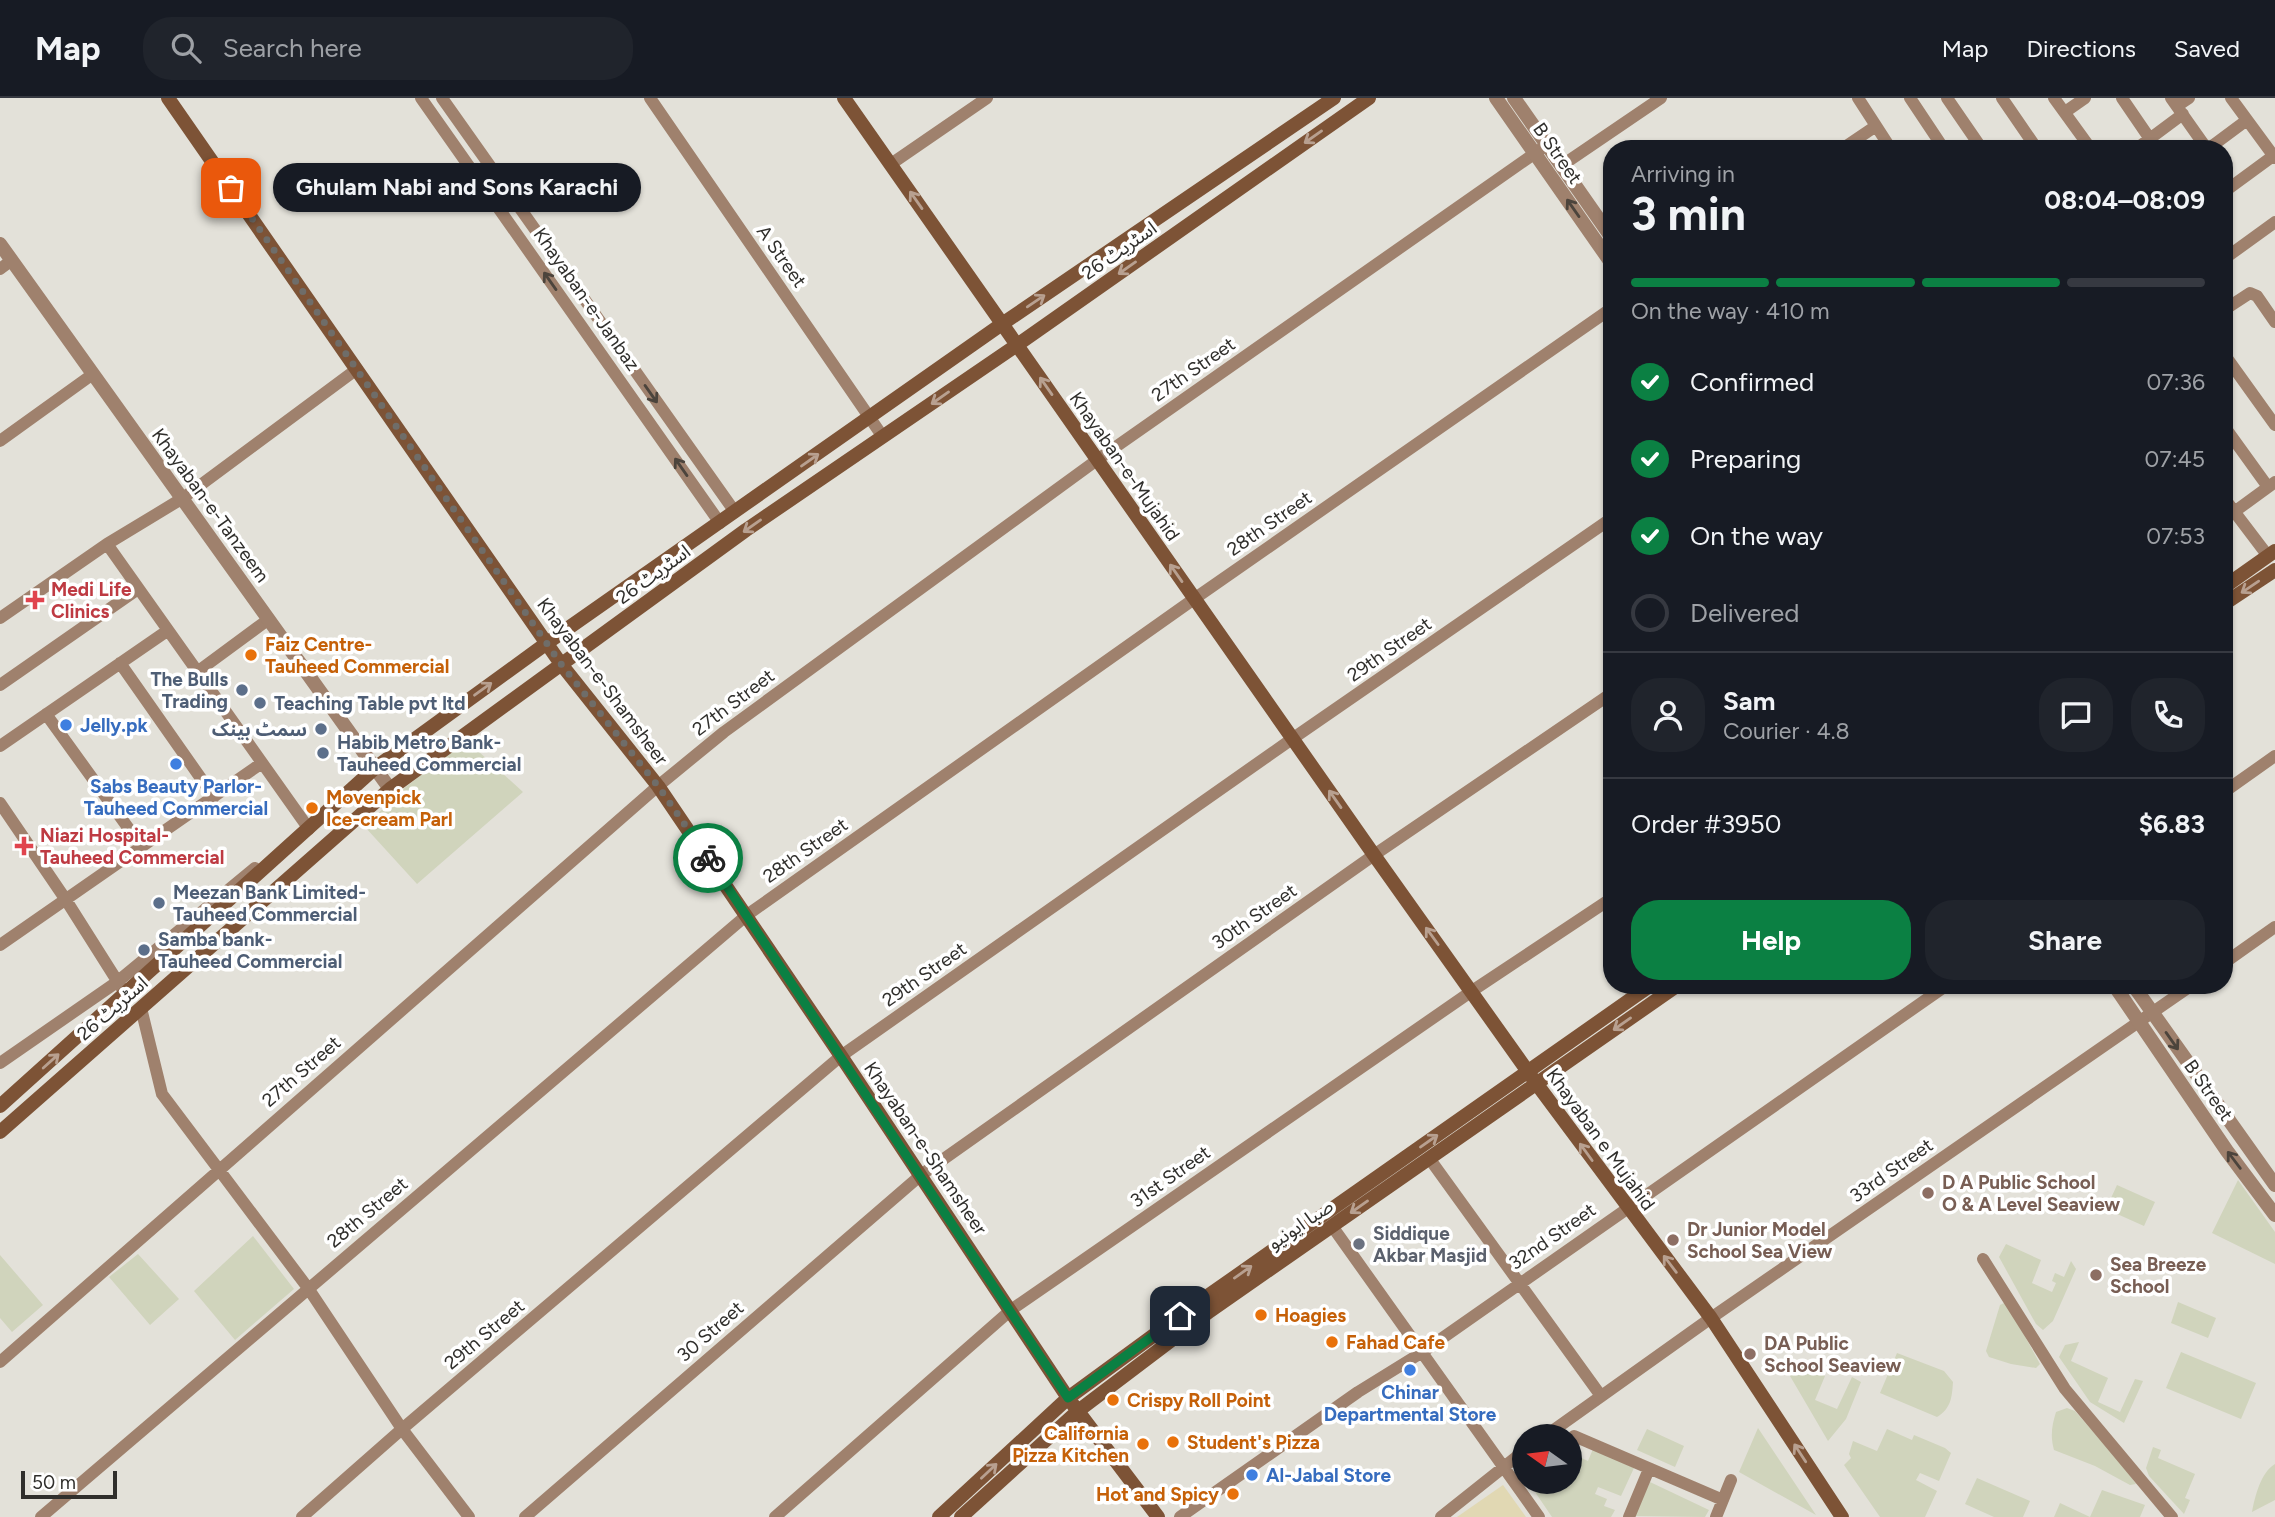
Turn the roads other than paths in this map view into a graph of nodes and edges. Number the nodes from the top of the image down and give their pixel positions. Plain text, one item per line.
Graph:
1 (168, 98) edge
2 (422, 98) edge
3 (442, 98) edge
4 (650, 98) edge
5 (844, 98) edge
6 (988, 98) edge
7 (1334, 98) edge
8 (1369, 98) edge
9 (1496, 98) edge
10 (1514, 98) edge
11 (1661, 98) edge
12 (1858, 98) edge
13 (1910, 98) edge
14 (1947, 98) edge
15 (2054, 98) edge
16 (2085, 98) edge
17 (2122, 98) edge
18 (2189, 98) edge
19 (2231, 98) edge
20 (2007, 100) edge
21 (2177, 106) edge
22 (2065, 112) junction
23 (2247, 120) junction
24 (1876, 126) junction
25 (2150, 139) joint
26 (1855, 140) edge
27 (1885, 140) edge
28 (1938, 140) edge
29 (1976, 140) edge
30 (2031, 140) edge
31 (2085, 140) edge
32 (2202, 140) edge
33 (2220, 140) edge
34 (1541, 150) junction
35 (2274, 157) edge
36 (891, 164) junction
37 (1561, 166) junction
38 (2233, 186) edge
39 (1603, 225) edge
40 (2274, 226) edge
41 (0, 244) edge
42 (1603, 250) edge
43 (2233, 253) edge
44 (6, 264) edge
45 (2233, 304) edge
46 (1603, 315) edge
47 (2275, 323) edge
48 (1002, 324) junction
49 (1017, 345) junction
50 (2233, 367) edge
51 (357, 369) junction
52 (93, 374) junction
53 (870, 418) junction
54 (2275, 425) edge
55 (883, 437) junction
56 (2233, 437) edge
57 (0, 441) edge
58 (1097, 460) junction
59 (2271, 485) edge
60 (183, 498) junction
61 (736, 512) junction
62 (2234, 512) joint
63 (720, 523) junction
64 (1603, 524) edge
65 (107, 544) junction
66 (2273, 559) edge
67 (2233, 582) edge
68 (138, 589) junction
69 (2233, 596) edge
70 (1194, 599) junction
71 (0, 618) edge
72 (270, 619) junction
73 (167, 631) junction
74 (547, 643) junction
75 (120, 663) junction
76 (561, 664) junction
77 (197, 672) junction
78 (0, 685) edge
79 (1603, 698) edge
80 (46, 714) junction
81 (1292, 739) junction
82 (0, 746) edge
83 (2275, 756) edge
84 (262, 763) junction
85 (375, 768) junction
86 (658, 786) junction
87 (2233, 786) edge
88 (390, 789) junction
89 (214, 797) junction
90 (0, 803) edge
91 (308, 827) junction
92 (142, 847) junction
93 (1374, 855) junction
94 (66, 900) junction
95 (1603, 904) edge
96 (747, 915) junction
97 (2275, 927) edge
98 (0, 945) edge
99 (2233, 957) edge
100 (121, 988) junction
101 (1472, 991) junction
102 (1639, 994) edge
103 (1664, 994) edge
104 (1934, 994) edge
105 (2120, 994) edge
106 (2139, 994) edge
107 (2180, 994) edge
108 (141, 1008) junction
109 (2152, 1014) junction
110 (2139, 1023) junction
111 (841, 1056) junction
112 (0, 1063) edge
113 (1532, 1077) junction
114 (0, 1106) edge
115 (0, 1132) edge
116 (1429, 1158) junction
117 (219, 1169) junction
118 (921, 1175) junction
119 (2275, 1185) edge
120 (1627, 1207) junction
121 (2275, 1215) edge
122 (1332, 1226) junction
123 (1983, 1259) dead end
124 (1520, 1283) junction
125 (308, 1288) junction
126 (1011, 1310) junction
127 (1711, 1318) junction
128 (1421, 1353) junction
129 (0, 1362) edge
130 (1601, 1396) junction
131 (1068, 1398) junction
132 (1078, 1411) junction
133 (1562, 1424) edge
134 (402, 1429) junction
135 (1582, 1440) edge
136 (1512, 1460) edge
137 (1503, 1466) junction
138 (1649, 1469) junction
139 (1731, 1480) dead end
140 (1723, 1500) junction
141 (1152, 1515) edge
142 (41, 1517) edge
143 (302, 1517) edge
144 (469, 1517) edge
145 (525, 1517) edge
146 (775, 1517) edge
147 (939, 1517) edge
148 (961, 1517) edge
149 (1180, 1517) edge
150 (1441, 1517) edge
151 (1539, 1517) edge
152 (1629, 1517) edge
153 (1716, 1517) edge
154 (1842, 1517) edge
155 (2172, 1517) edge

1 - 51 main road, Khayaban-e-Shamsheer
63 -> 2 street, Khayaban-e-Janbaz
3 -> 61 street, Khayaban-e-Janbaz
4 - 53 street, A Street
5 - 36 main road, Khayaban-e-Mujahid
6 - 36 street
48 -> 7 main road, اسٹریٹ 26
8 -> 49 main road, اسٹریٹ 26
9 - 34 street, B Street
10 - 34 street, B Street
11 - 37 street
12 - 24 street
13 - 28 street
14 - 29 street
15 - 22 street
16 - 22 street
17 - 25 street
18 - 21 street
19 - 23 street
20 - 30 street
21 - 25 street
21 - 32 street
22 - 31 street
23 - 33 street
23 - 35 street
24 - 26 street
24 - 27 street
34 - 37 street, B Street
42 -> 34 street, B Street
34 - 58 street, 27th Street
35 - 38 street
48 -> 36 main road, Khayaban-e-Mujahid
37 - 39 street, B Street
40 - 43 street
41 - 44 street, Khayaban-e-Tanzeem
44 - 52 street, Khayaban-e-Tanzeem
45 - 47 street
46 - 70 street, 28th Street
48 - 49 main road, Khayaban-e-Mujahid
48 - 53 main road, اسٹریٹ 26
49 -> 55 main road, اسٹریٹ 26
58 -> 49 main road, Khayaban-e-Mujahid
50 - 54 street
51 - 60 street
51 - 74 main road, Khayaban-e-Shamsheer
52 - 57 street
52 - 60 street, Khayaban-e-Tanzeem
53 - 55 street, A Street
61 -> 53 main road, اسٹریٹ 26
55 -> 76 main road, اسٹریٹ 26
56 - 59 street
70 -> 58 main road, Khayaban-e-Mujahid
58 - 86 street, 27th Street
59 - 62 street
60 - 65 street
60 - 72 street, Khayaban-e-Tanzeem
61 - 63 main road, اسٹریٹ 26
62 - 66 street
63 - 74 main road, اسٹریٹ 26
64 - 81 street, 29th Street
65 - 68 street
65 - 71 street
66 - 67 main road
66 -> 69 main road
68 - 73 street
68 - 78 street
70 - 81 main road, Khayaban-e-Mujahid
70 - 96 street, 28th Street
72 - 77 street
72 - 85 street, Khayaban-e-Tanzeem
73 - 75 street
73 - 77 street
74 - 76 main road, Khayaban-e-Shamsheer
85 -> 74 main road, اسٹریٹ 26
75 - 80 street
75 - 89 street
76 - 86 main road, Khayaban-e-Shamsheer
76 - 88 main road, اسٹریٹ 26
77 - 84 street
79 - 93 street, 30th Street
80 - 82 street
80 - 92 street
93 -> 81 main road, Khayaban-e-Mujahid
81 - 111 street, 29th Street
83 - 87 street
84 - 89 street
84 - 91 street
85 - 88 street, Khayaban-e-Tanzeem
85 - 91 main road, اسٹریٹ 26
86 - 96 main road, Khayaban-e-Shamsheer
86 - 117 street, 27th Street
88 - 108 main road, اسٹریٹ 26
89 - 92 street
90 - 94 street
91 - 100 main road, اسٹریٹ 26
92 - 94 street
101 -> 93 main road, Khayaban e Mujahid
93 - 118 street, 30th Street
94 - 98 street
94 - 100 street
95 - 101 street, 31st Street
96 - 111 main road, Khayaban-e-Shamsheer
96 - 125 street, 28th Street
97 - 99 street
100 - 112 street
114 -> 100 main road, اسٹریٹ 26
101 - 113 main road, Khayaban e Mujahid
101 - 126 street, 31st Street
102 - 113 main road, صبا ایونیو
103 -> 113 main road, صبا ایونیو
104 - 120 street, 32nd Street
105 - 110 street, B Street
106 - 109 street, B Street
107 - 109 street, 33rd Street
108 - 115 main road, اسٹریٹ 26
108 - 117 street
109 - 110 street, 33rd Street
109 -> 119 street, B Street
121 -> 110 street, B Street
110 - 127 street, 33rd Street
111 - 118 main road, Khayaban-e-Shamsheer
111 - 134 street, 29th Street
113 - 116 main road, صبا ایونیو
120 -> 113 main road, Khayaban e Mujahid
131 -> 113 main road, صبا ایونیو
116 -> 122 main road, صبا ایونیو
116 - 124 street
117 - 125 street
117 - 129 street, 27th Street
118 - 126 main road, Khayaban-e-Shamsheer
118 - 145 street, 30 Street
120 - 124 street, 32nd Street
127 -> 120 main road, Khayaban e Mujahid
122 - 128 street
122 - 132 main road, صبا ایونیو
123 - 155 street
124 - 128 street, 32nd Street
124 - 130 street
125 - 134 street
125 - 142 street, 28th Street
126 - 131 main road, Khayaban-e-Shamsheer
126 - 146 street, 31st Street
127 - 130 street, 33rd Street
154 -> 127 main road, Khayaban e Mujahid
128 - 137 street
128 - 149 street, 32nd Street
130 - 133 street, 33rd Street
131 - 132 main road, Khayaban-e-Shamsheer
147 -> 131 main road, صبا ایونیو
132 - 141 main road, Khayaban-e-Shamsheer
132 - 148 main road, صبا ایونیو
134 - 143 street, 29th Street
134 - 144 street
135 - 138 street
136 - 137 street
137 - 150 street
137 - 151 street
138 - 140 street
138 - 152 street
139 - 140 street
140 - 153 street

